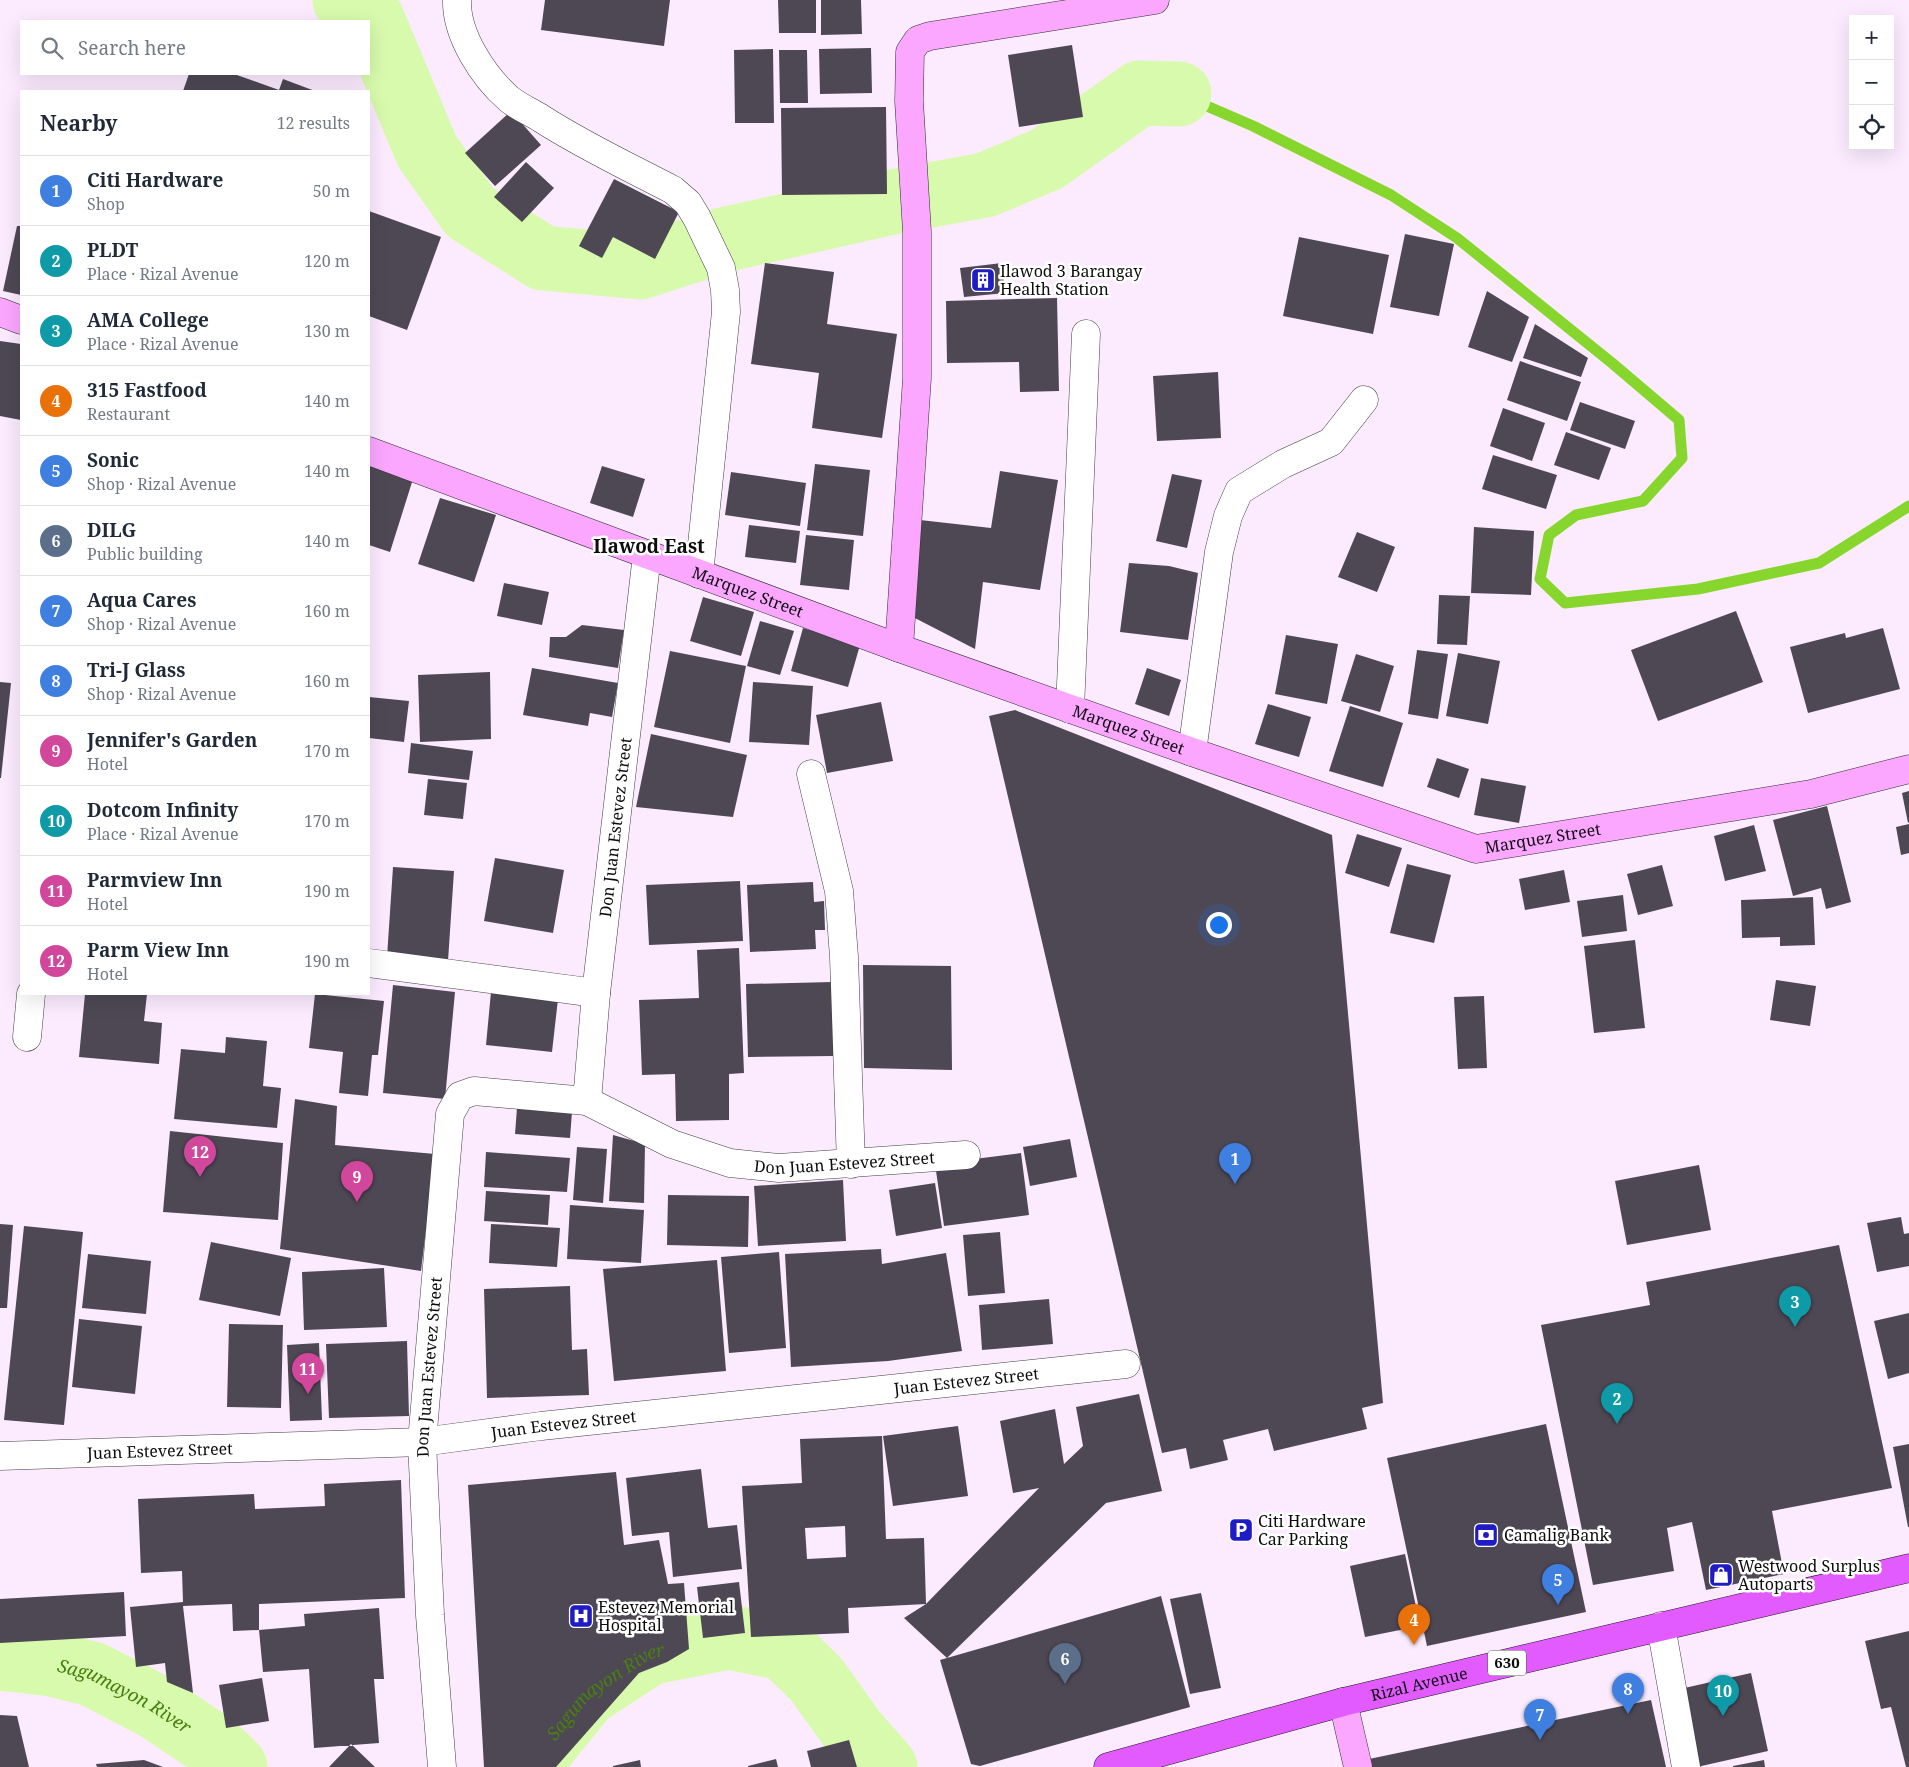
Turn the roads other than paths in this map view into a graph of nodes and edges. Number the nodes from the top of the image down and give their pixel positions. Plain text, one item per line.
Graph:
1 (457, 0) edge
2 (1155, 0) edge
3 (0, 312) edge
4 (20, 320) edge
5 (1086, 334) dead end
6 (1364, 400) dead end
7 (370, 450) edge
8 (648, 555) junction
9 (699, 574) junction
10 (899, 648) junction
11 (1070, 709) junction
12 (1192, 752) junction
13 (1909, 769) edge
14 (811, 774) dead end
15 (370, 963) edge
16 (596, 993) junction
17 (31, 995) edge
18 (26, 1037) dead end
19 (587, 1101) junction
20 (966, 1155) dead end
21 (851, 1164) junction
22 (1126, 1364) dead end
23 (422, 1442) junction
24 (0, 1456) edge
25 (1909, 1568) edge
26 (1661, 1626) junction
27 (1344, 1702) junction
28 (442, 1767) edge
29 (1108, 1767) edge
30 (1358, 1767) edge
31 (1686, 1767) edge

1 - 9 street
2 - 10 street
3 - 4 street
5 - 11 street
6 - 12 street
7 - 8 street, Marquez Street
8 - 9 street, Marquez Street
8 - 16 street, Don Juan Estevez Street
9 - 10 street, Marquez Street
10 - 11 street, Marquez Street
11 - 12 street, Marquez Street
12 - 13 street, Marquez Street
14 - 21 street
15 - 16 street
16 - 19 street, Don Juan Estevez Street
17 - 18 street
19 - 21 street, Don Juan Estevez Street
19 - 23 street, Don Juan Estevez Street
20 - 21 street, Don Juan Estevez Street
22 - 23 street, Juan Estevez Street
23 - 24 street, Juan Estevez Street
23 - 28 street, Don Juan Estevez Street
25 - 26 main road, Rizal Avenue / 630
26 - 27 main road, Rizal Avenue / 630
26 - 31 street
27 - 29 main road, Rizal Avenue / 630
27 - 30 street

